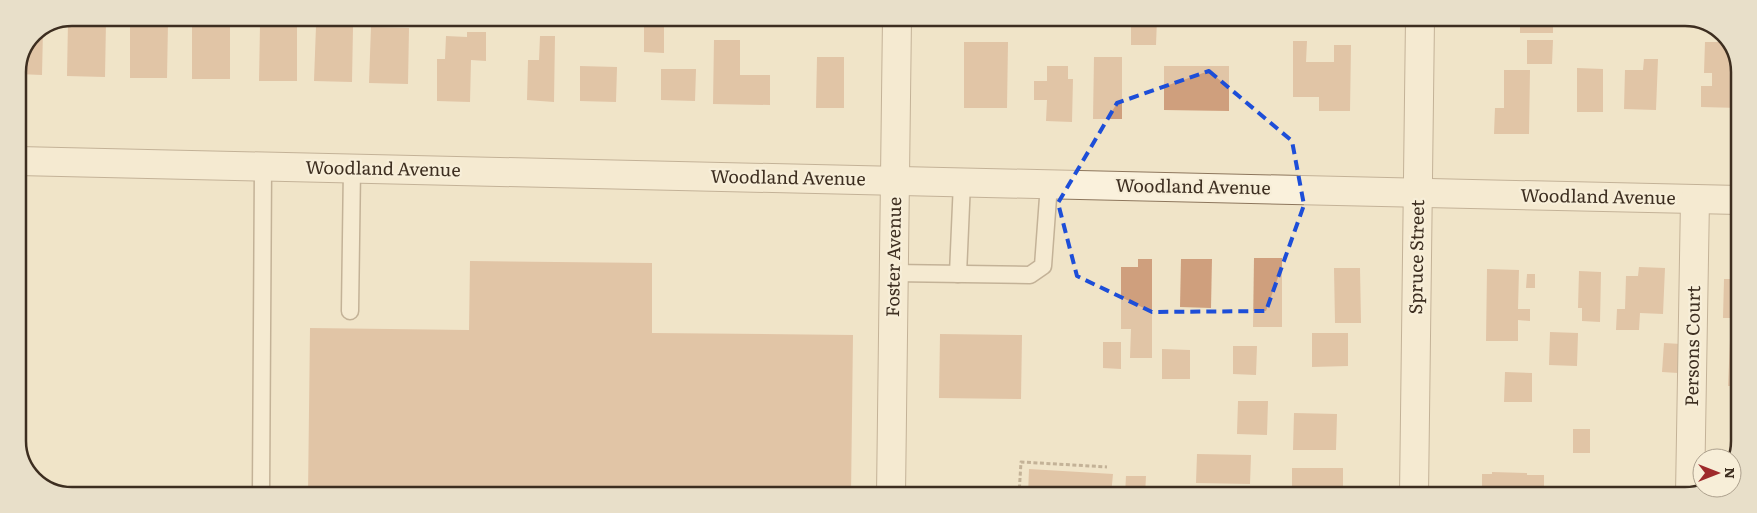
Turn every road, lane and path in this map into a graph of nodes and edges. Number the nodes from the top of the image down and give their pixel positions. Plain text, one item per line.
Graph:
1 (896, 26) edge
2 (1420, 26) edge
3 (26, 161) edge
4 (263, 166) junction
5 (352, 168) junction
6 (894, 180) junction
7 (962, 182) junction
8 (1049, 184) junction
9 (1418, 192) junction
10 (1695, 199) junction
11 (1731, 200) edge
12 (893, 273) junction
13 (958, 274) junction
14 (350, 311) dead end
15 (1107, 467) dead end
16 (1690, 486) edge
17 (260, 487) edge
18 (891, 487) edge
19 (1019, 487) edge
20 (1414, 487) edge

1 - 6 street, Foster Avenue
2 - 9 street, Spruce Street
3 - 4 street, Woodland Avenue
4 - 5 street, Woodland Avenue
4 - 17 lane
5 - 6 street, Woodland Avenue
5 - 14 lane
6 - 7 street, Woodland Avenue
6 - 12 street, Foster Avenue
7 - 8 street, Woodland Avenue
7 - 13 lane
8 - 9 street, Woodland Avenue
8 - 13 lane
9 - 10 street, Woodland Avenue
9 - 20 street, Spruce Street
10 - 11 street, Woodland Avenue
10 - 16 street, Persons Court
12 - 13 lane
12 - 18 street, Foster Avenue
15 - 19 path

